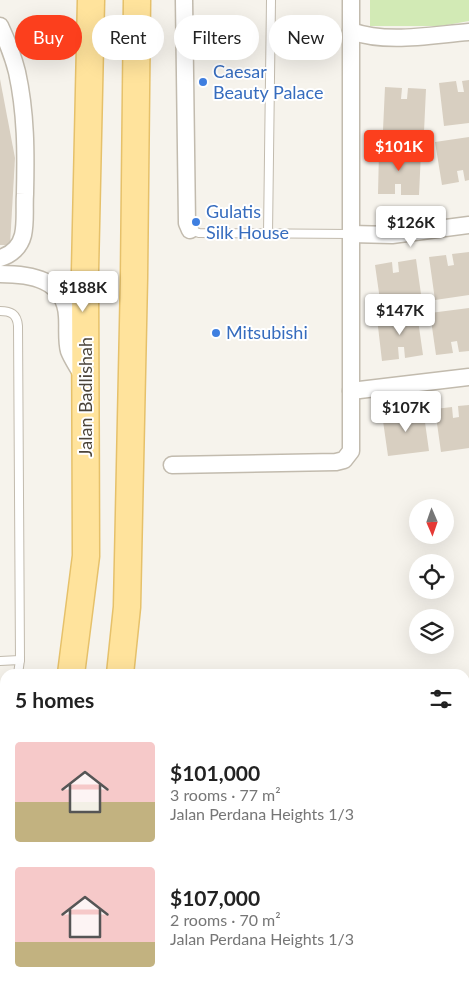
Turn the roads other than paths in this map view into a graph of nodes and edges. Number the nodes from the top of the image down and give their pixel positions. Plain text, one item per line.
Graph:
1 (91, 0) edge
2 (137, 0) edge
3 (184, 0) edge
4 (272, 0) edge
5 (350, 0) edge
6 (0, 26) edge
7 (351, 31) junction
8 (469, 32) edge
9 (469, 225) edge
10 (190, 230) joint
11 (268, 234) junction
12 (351, 234) junction
13 (0, 258) edge
14 (0, 274) edge
15 (0, 311) edge
16 (469, 377) edge
17 (87, 383) junction
18 (351, 391) junction
19 (172, 465) dead end
20 (20, 660) junction
21 (0, 661) edge
22 (19, 669) edge
23 (72, 669) edge
24 (121, 669) edge

1 - 17 main road, Jalan Badlishah
2 - 24 main road
3 - 10 street
4 - 11 lane
5 - 7 street
6 - 13 street
7 - 8 street
7 - 12 street
9 - 12 street
10 - 11 lane
11 - 12 lane
12 - 18 street
14 - 17 street
15 - 20 lane
16 - 18 street
17 - 23 main road, Jalan Badlishah
18 - 19 street
20 - 21 lane
20 - 22 lane

